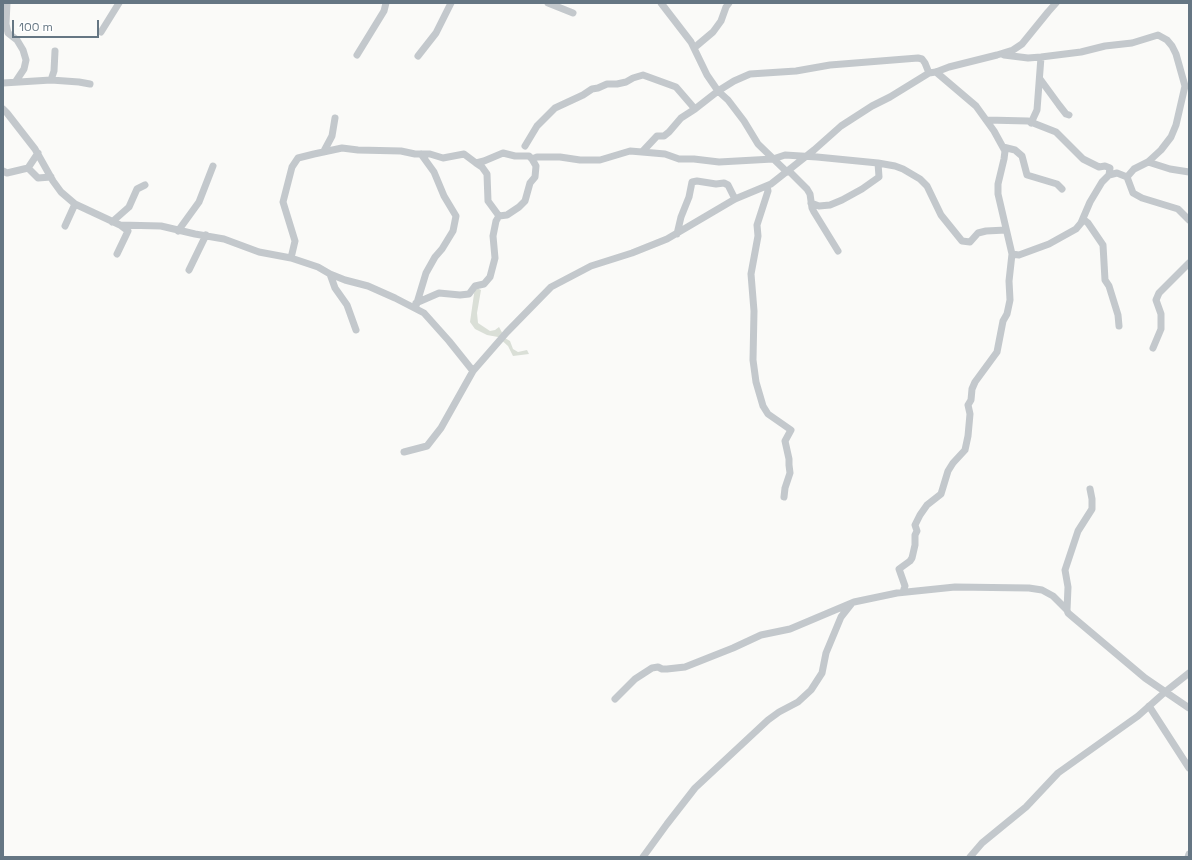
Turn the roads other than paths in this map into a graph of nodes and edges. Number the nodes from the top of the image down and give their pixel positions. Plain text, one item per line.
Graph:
1 (7, 3) edge
2 (119, 3) edge
3 (386, 3) edge
4 (451, 3) edge
5 (548, 3) edge
6 (661, 3) edge
7 (729, 3) edge
8 (1056, 3) edge
9 (573, 13) dead end
10 (101, 32) dead end
11 (1022, 44) junction
12 (694, 48) junction
13 (55, 51) dead end
14 (357, 55) dead end
15 (997, 55) junction
16 (418, 56) dead end
17 (1041, 57) junction
18 (1028, 58) junction
19 (932, 73) junction
20 (1040, 79) junction
21 (51, 80) junction
22 (16, 81) junction
23 (3, 83) edge
24 (90, 84) dead end
25 (718, 91) junction
26 (3, 109) edge
27 (695, 109) junction
28 (1069, 115) dead end
29 (335, 118) dead end
30 (987, 120) junction
31 (1031, 123) junction
32 (525, 146) dead end
33 (1003, 147) junction
34 (324, 152) junction
35 (642, 152) junction
36 (38, 153) junction
37 (421, 154) junction
38 (807, 156) junction
39 (532, 159) junction
40 (773, 159) junction
41 (1148, 162) junction
42 (476, 163) junction
43 (878, 163) junction
44 (213, 166) dead end
45 (28, 168) junction
46 (3, 171) edge
47 (788, 171) junction
48 (1189, 172) edge
49 (1109, 175) junction
50 (51, 177) junction
51 (1127, 177) junction
52 (145, 185) dead end
53 (767, 186) junction
54 (1062, 189) dead end
55 (735, 200) junction
56 (75, 204) junction
57 (811, 204) junction
58 (499, 216) junction
59 (1082, 220) junction
60 (1189, 220) edge
61 (112, 222) junction
62 (120, 225) junction
63 (65, 226) dead end
64 (178, 230) junction
65 (1006, 230) junction
66 (677, 234) junction
67 (206, 235) junction
68 (838, 251) dead end
69 (117, 254) dead end
70 (1012, 254) junction
71 (291, 258) junction
72 (1189, 263) edge
73 (189, 270) dead end
74 (330, 274) junction
75 (416, 306) junction
76 (1119, 326) dead end
77 (356, 330) dead end
78 (1153, 348) dead end
79 (473, 372) junction
80 (404, 452) dead end
81 (1090, 489) dead end
82 (784, 497) dead end
83 (903, 592) junction
84 (854, 602) junction
85 (1067, 610) junction
86 (1189, 673) edge
87 (1165, 692) junction
88 (615, 699) dead end
89 (1149, 706) junction
90 (1189, 708) edge
91 (1189, 768) edge
92 (643, 857) edge
93 (970, 857) edge

1 - 22 street
2 - 10 street
3 - 14 street
4 - 16 street
5 - 9 street
6 - 12 street
7 - 12 street
8 - 11 street
11 - 15 street
11 - 18 street
12 - 25 street
13 - 21 street
15 - 18 street
15 - 19 street
17 - 18 street
17 - 20 street
17 - 41 street
19 - 25 street
19 - 30 street
19 - 38 street
20 - 28 street
20 - 31 street
21 - 22 street
21 - 24 street
22 - 23 street
25 - 27 street
25 - 40 street
26 - 36 street
27 - 32 street
27 - 35 street
29 - 34 street
30 - 31 street
30 - 33 street
31 - 49 street
33 - 54 street
33 - 65 street
34 - 37 street
34 - 71 street
35 - 39 street
35 - 40 street
36 - 45 street
36 - 50 street
37 - 42 street
37 - 75 street
38 - 40 street
38 - 43 street
38 - 47 street
39 - 42 street
39 - 58 street
40 - 47 street
41 - 48 street
41 - 51 street
42 - 58 street
43 - 57 street
43 - 65 street
44 - 64 street
45 - 46 street
45 - 50 street
47 - 53 street
47 - 57 street
49 - 51 street
49 - 59 street
50 - 56 street
51 - 60 street
52 - 61 street
53 - 55 street
53 - 82 street
55 - 66 street
55 - 66 street
56 - 61 street
56 - 63 street
57 - 68 street
58 - 75 street
59 - 70 street
59 - 76 street
61 - 62 street
62 - 64 street
62 - 69 street
64 - 67 street
65 - 70 street
66 - 79 street
67 - 71 street
67 - 73 street
70 - 83 street
71 - 74 street
72 - 78 street
74 - 75 street
74 - 77 street
75 - 79 street
79 - 80 street
81 - 85 street
83 - 84 street
83 - 85 street
84 - 88 street
84 - 92 street
85 - 87 street
86 - 87 street
87 - 89 street
87 - 90 street
89 - 91 street
89 - 93 street

